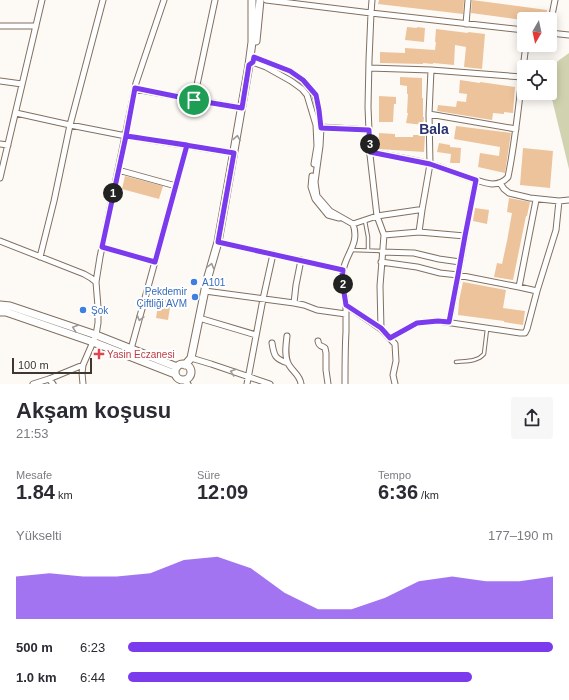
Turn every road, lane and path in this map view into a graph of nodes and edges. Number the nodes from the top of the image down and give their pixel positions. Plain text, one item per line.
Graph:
1 (42, 0) edge
2 (103, 0) edge
3 (164, 0) edge
4 (215, 0) edge
5 (252, 0) edge
6 (260, 0) edge
7 (266, 0) edge
8 (319, 0) edge
9 (372, 0) edge
10 (468, 0) edge
11 (555, 0) edge
12 (318, 6) junction
13 (553, 12) edge
14 (371, 13) junction
15 (466, 24) junction
16 (0, 26) edge
17 (36, 26) junction
18 (517, 29) edge
19 (557, 34) edge
20 (569, 35) edge
21 (251, 60) junction
22 (369, 68) junction
23 (431, 70) junction
24 (517, 77) edge
25 (0, 81) edge
26 (22, 84) junction
27 (135, 88) junction
28 (194, 100) junction
29 (519, 100) edge
30 (242, 108) junction
31 (16, 113) junction
32 (429, 114) junction
33 (70, 125) junction
34 (321, 128) junction
35 (516, 129) junction
36 (369, 130) junction
37 (126, 136) junction
38 (0, 144) edge
39 (187, 145) junction
40 (8, 146) junction
41 (370, 152) junction
42 (234, 153) junction
43 (430, 164) junction
44 (118, 170) junction
45 (0, 178) edge
46 (476, 180) junction
47 (500, 183) junction
48 (176, 186) junction
49 (536, 200) junction
50 (569, 200) edge
51 (559, 201) junction
52 (422, 210) junction
53 (377, 216) junction
54 (344, 218) junction
55 (364, 220) junction
56 (353, 224) junction
57 (419, 232) junction
58 (384, 235) junction
59 (465, 236) junction
60 (0, 240) edge
61 (218, 242) junction
62 (102, 247) junction
63 (351, 250) junction
64 (368, 250) junction
65 (383, 251) junction
66 (273, 254) junction
67 (40, 257) junction
68 (301, 260) junction
69 (155, 262) junction
70 (382, 262) junction
71 (460, 262) junction
72 (343, 270) junction
73 (458, 275) junction
74 (96, 282) junction
75 (519, 286) junction
76 (205, 291) junction
77 (537, 291) junction
78 (263, 299) junction
79 (294, 303) junction
80 (0, 305) edge
81 (346, 305) junction
82 (0, 312) edge
83 (346, 314) junction
84 (199, 318) junction
85 (449, 322) junction
86 (381, 328) junction
87 (487, 328) junction
88 (256, 335) junction
89 (286, 336) dead end
90 (390, 338) junction
91 (94, 339) junction
92 (318, 340) dead end
93 (272, 343) dead end
94 (131, 349) junction
95 (191, 358) junction
96 (456, 362) dead end
97 (288, 363) junction
98 (83, 365) junction
99 (185, 365) junction
100 (176, 370) junction
101 (249, 377) junction
102 (49, 379) junction
103 (186, 383) edge
104 (33, 384) edge
105 (53, 384) edge
106 (83, 384) edge
107 (247, 384) edge
108 (270, 384) edge
109 (301, 384) edge
110 (328, 384) edge
111 (345, 384) edge
112 (395, 384) edge

1 - 17 street
2 - 33 street
3 - 27 street
4 - 28 street
5 - 21 street
6 - 21 street
7 - 12 street
8 - 12 street
9 - 14 street
10 - 15 street
11 - 13 street
12 - 14 street
14 - 15 street
14 - 22 street
15 - 18 street
16 - 17 street
17 - 26 street
19 - 20 street
21 - 30 street
21 - 34 street
21 - 54 street
22 - 23 street
22 - 36 street
23 - 24 street
23 - 32 street
25 - 26 street
26 - 31 street
27 - 28 street
27 - 37 street
28 - 30 street
29 - 35 street
42 -> 30 street
31 - 33 street
31 - 40 street
32 - 35 street
32 - 43 street
33 - 37 street
33 - 67 street
34 - 36 street
34 - 54 street
35 - 47 street
36 - 41 street
37 - 39 street
37 - 44 street
38 - 40 street
39 - 42 street
39 - 48 street
40 - 45 street
41 - 43 street
41 - 53 street
42 - 61 street
43 - 46 street
43 - 52 street
44 - 48 street
44 - 62 street
46 - 47 street
46 - 59 street
47 - 49 street
48 - 69 street
49 - 51 street
49 - 75 street
50 - 51 street
51 - 77 street
52 - 53 street
52 - 57 street
53 - 55 street
53 - 58 street
54 - 56 street
55 - 56 street
55 - 64 lane
56 - 63 street
57 - 58 street
57 - 59 street
58 - 65 street
59 - 71 street
60 - 67 street
61 - 66 street
76 -> 61 street
62 - 69 street
62 - 74 street
63 - 64 lane
63 - 72 street
64 - 65 lane
65 - 70 street
65 - 71 street
66 - 68 street
66 - 78 street
67 - 74 street
68 - 72 street
68 - 79 street
69 -> 94 street
70 - 73 street
70 - 86 street
71 - 73 street
72 - 81 street
73 - 75 street
73 - 85 street
74 - 91 street
75 - 77 street
76 - 78 street
76 - 84 street
77 - 87 street
78 - 79 street
78 - 88 street
79 - 83 street
91 -> 80 street
81 - 83 street
81 - 86 street
82 - 91 street
83 - 111 street
84 - 88 street
84 - 95 street
85 - 87 street
85 - 90 street
86 - 90 street
87 - 96 lane
88 - 101 street
89 - 97 street
90 - 112 street
91 - 94 street
91 - 98 street
91 - 100 street
92 - 110 street
93 - 97 street
94 - 100 street
95 - 99 street
101 -> 95 street
97 - 109 street
98 - 102 street
98 - 106 street
99 - 100 street
99 - 103 street
100 - 103 street
101 - 107 street
101 - 108 street
102 - 104 street
102 - 105 street

